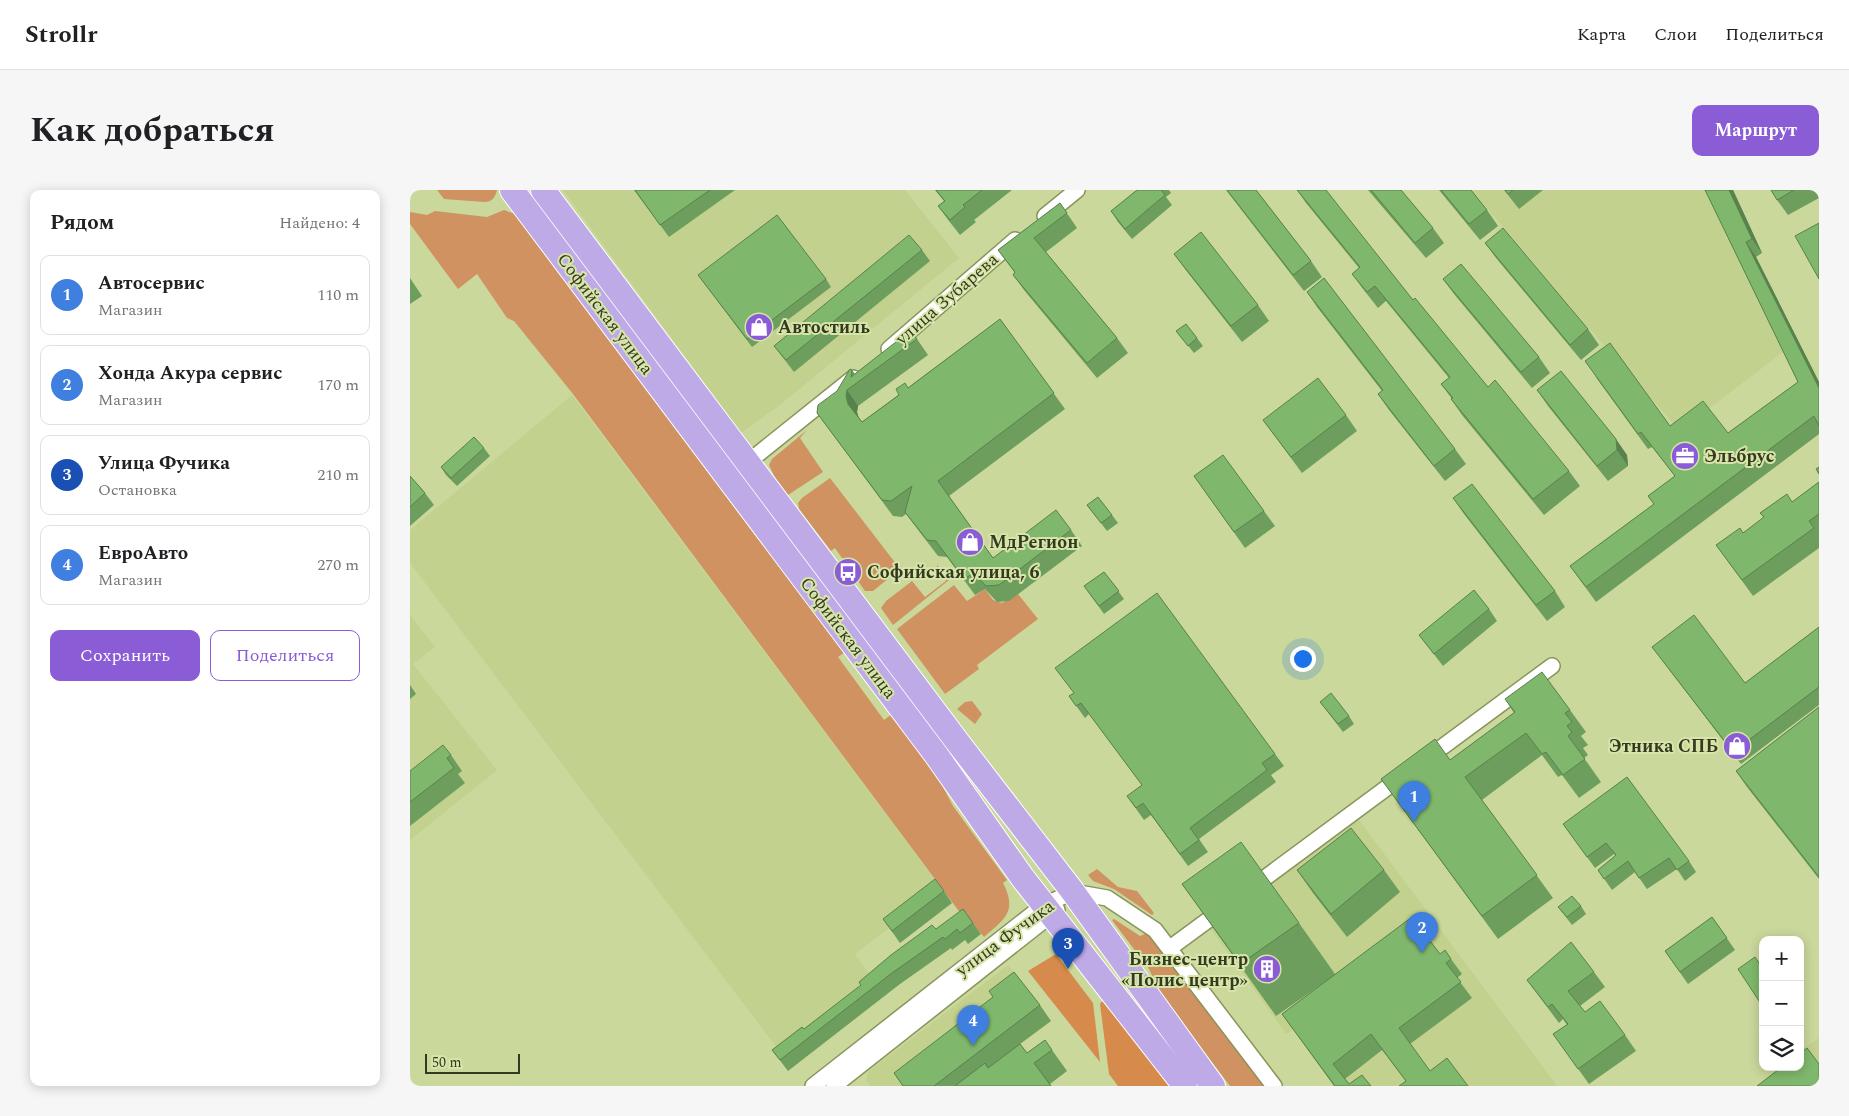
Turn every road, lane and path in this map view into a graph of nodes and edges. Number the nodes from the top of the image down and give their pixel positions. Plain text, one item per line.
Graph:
1 (512, 190) edge
2 (544, 190) edge
3 (1077, 190) edge
4 (881, 355) edge
5 (865, 368) edge
6 (747, 463) junction
7 (1552, 666) dead end
8 (1073, 892) junction
9 (1048, 910) junction
10 (1170, 948) junction
11 (813, 1086) edge
12 (834, 1086) edge
13 (1185, 1086) edge
14 (1213, 1086) edge
15 (1274, 1086) edge

1 - 9 main road, Софийская улица
2 - 6 main road, Софийская улица
3 - 4 street, улица Зубарева
5 - 6 street
6 - 8 main road, Софийская улица
7 - 10 street
8 - 9 street, улица Фучика
8 - 10 street
8 - 14 main road, Софийская улица
9 - 11 street, улица Фучика
9 - 12 street, улица Фучика
9 - 13 main road, Софийская улица
10 - 15 street

